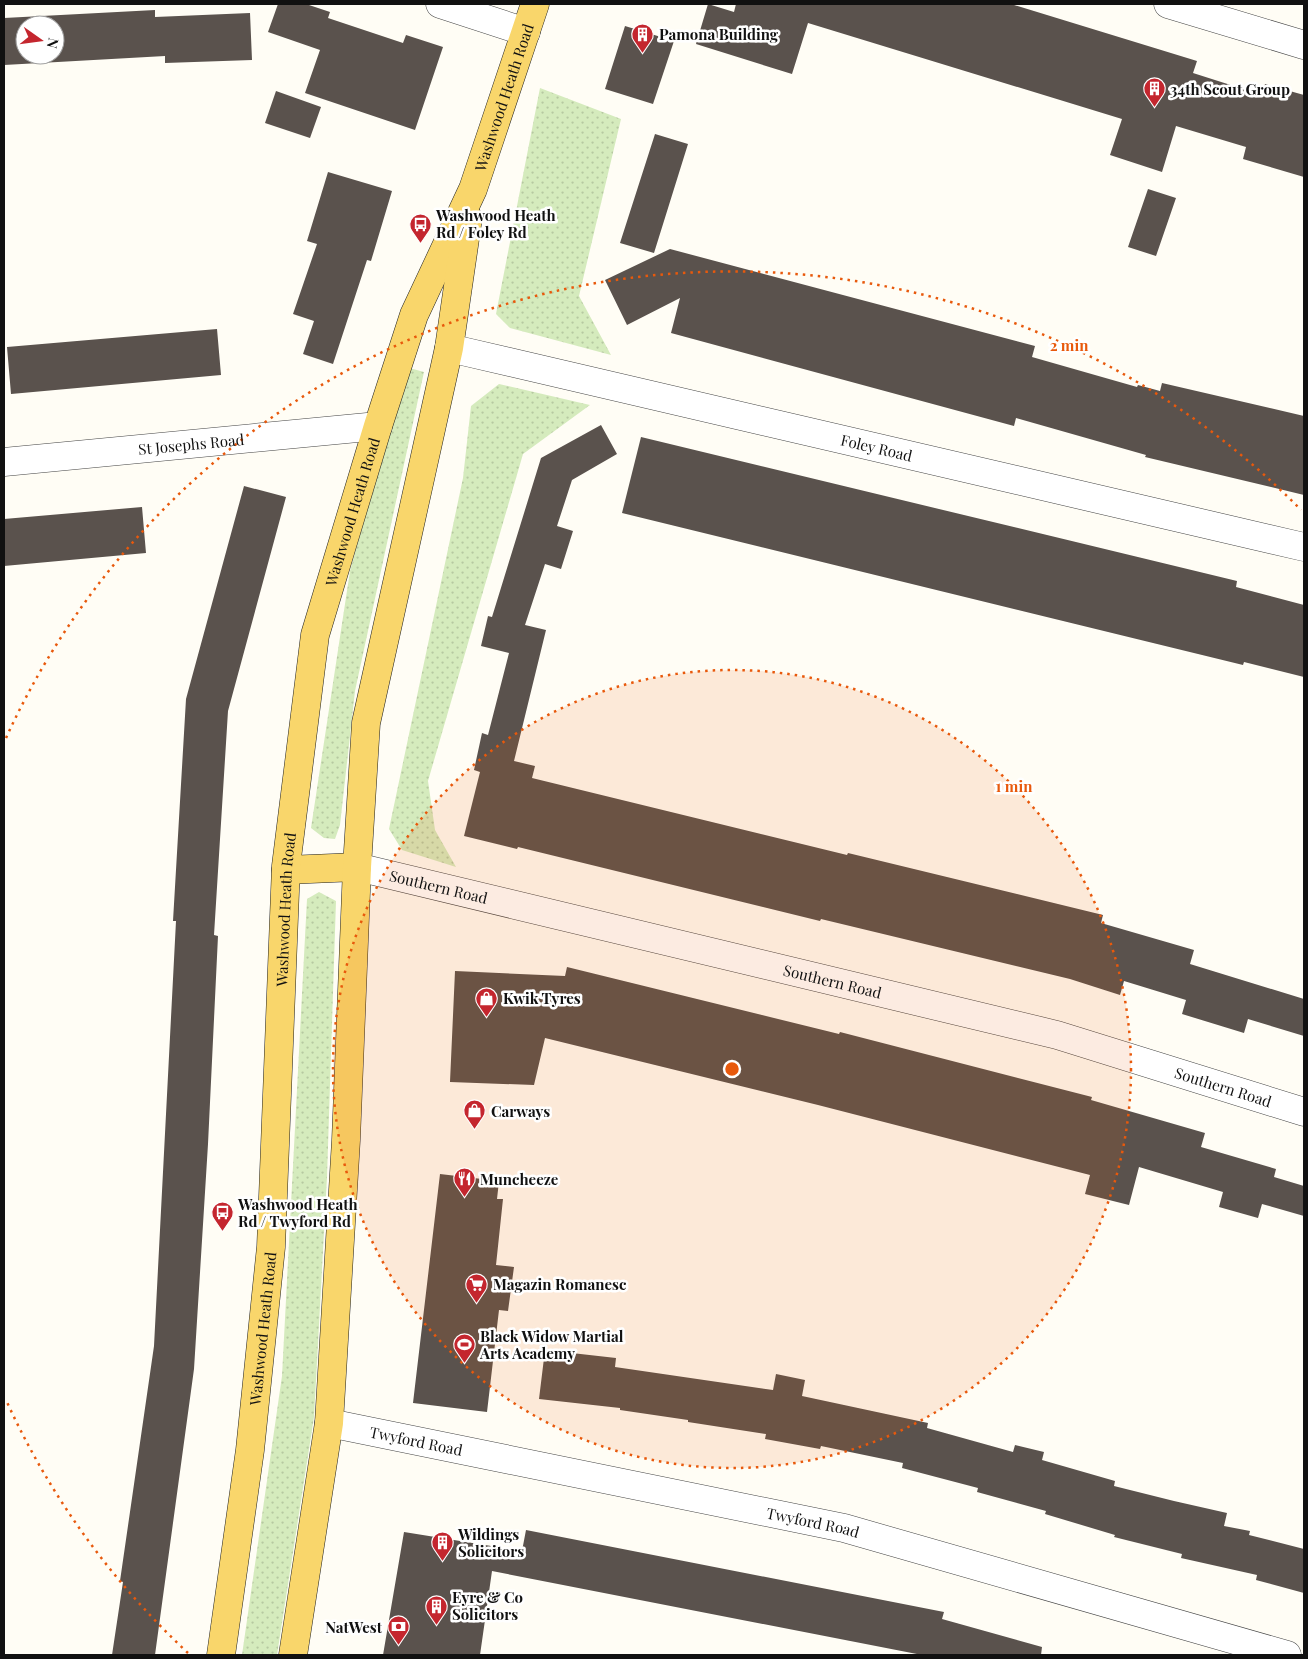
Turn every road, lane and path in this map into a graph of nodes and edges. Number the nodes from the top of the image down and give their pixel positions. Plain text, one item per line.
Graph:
1 (440, 4) edge
2 (535, 4) edge
3 (1168, 4) edge
4 (526, 32) junction
5 (1304, 45) edge
6 (473, 189) junction
7 (449, 348) junction
8 (378, 426) junction
9 (4, 462) edge
10 (1304, 547) edge
11 (357, 867) junction
12 (286, 870) junction
13 (1304, 1112) edge
14 (328, 1423) junction
15 (221, 1655) edge
16 (293, 1655) edge
17 (1287, 1655) edge

1 - 4 street
2 - 4 main road, Washwood Heath Road
3 - 5 street
4 - 6 main road, Washwood Heath Road
6 - 7 main road, Washwood Heath Road
6 - 8 main road, Washwood Heath Road
7 - 10 street, Foley Road
7 - 11 main road, Washwood Heath Road
8 - 9 street, St Josephs Road
8 - 12 main road, Washwood Heath Road
11 - 12 main road
11 - 13 street, Southern Road
11 - 14 main road, Washwood Heath Road
12 - 15 main road, Washwood Heath Road
14 - 16 main road, Washwood Heath Road
14 - 17 street, Twyford Road

